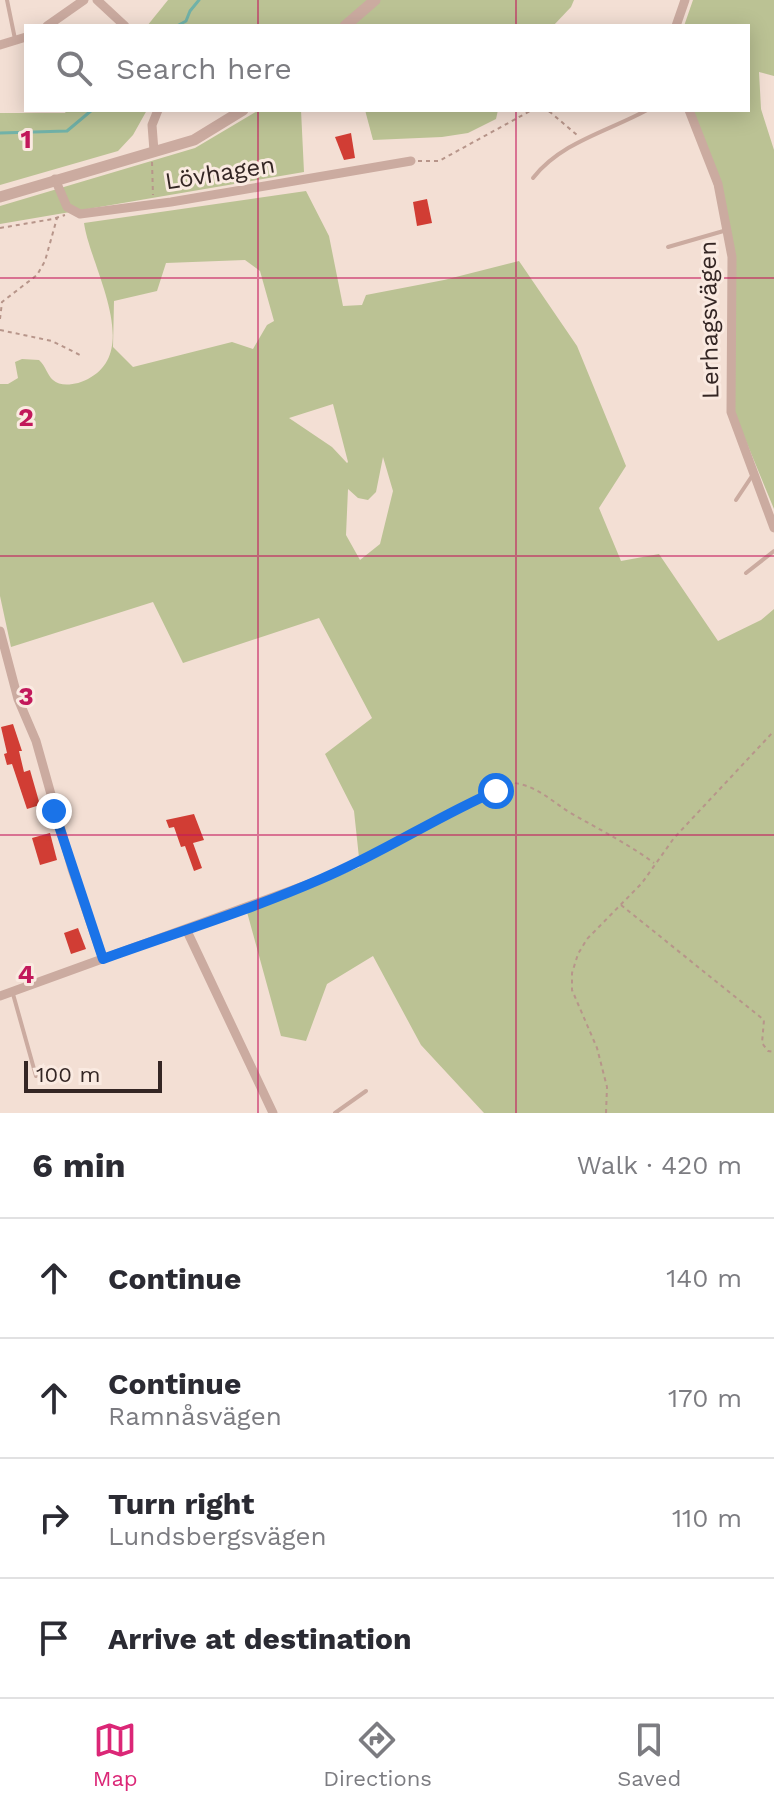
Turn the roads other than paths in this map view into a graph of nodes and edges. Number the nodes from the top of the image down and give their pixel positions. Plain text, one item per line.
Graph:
1 (7, 0) edge
2 (84, 0) edge
3 (97, 0) edge
4 (375, 0) edge
5 (685, 0) edge
6 (50, 24) edge
7 (123, 24) edge
8 (347, 24) edge
9 (677, 24) edge
10 (24, 38) edge
11 (16, 42) junction
12 (0, 45) edge
13 (157, 112) edge
14 (240, 112) edge
15 (643, 112) edge
16 (690, 112) edge
17 (154, 151) junction
18 (411, 161) road end
19 (533, 178) dead end
20 (55, 179) junction
21 (0, 197) edge
22 (727, 229) junction
23 (668, 247) dead end
24 (752, 476) junction
25 (736, 500) dead end
26 (774, 528) edge
27 (774, 551) edge
28 (746, 573) dead end
29 (0, 631) edge
30 (320, 880) road end
31 (186, 929) junction
32 (103, 959) junction
33 (13, 992) junction
34 (0, 996) edge
35 (36, 1076) dead end
36 (366, 1091) dead end
37 (273, 1113) edge
38 (335, 1113) edge

1 - 11 lane
2 - 6 street
3 - 7 street
4 - 8 street
5 - 9 street
10 - 11 street
11 - 12 street
13 - 17 street
14 - 17 street
15 - 19 lane
16 - 22 street, Lerhagsvägen
17 - 20 street
18 - 20 street, Lövhagen
20 - 21 street
22 - 23 lane
22 - 24 street, Lerhagsvägen
24 - 25 lane
24 - 26 street, Lerhagsvägen
27 - 28 lane
29 - 32 street
30 - 31 street
31 - 32 street
31 - 37 street
32 - 33 street
33 - 34 street
33 - 35 lane
36 - 38 lane

